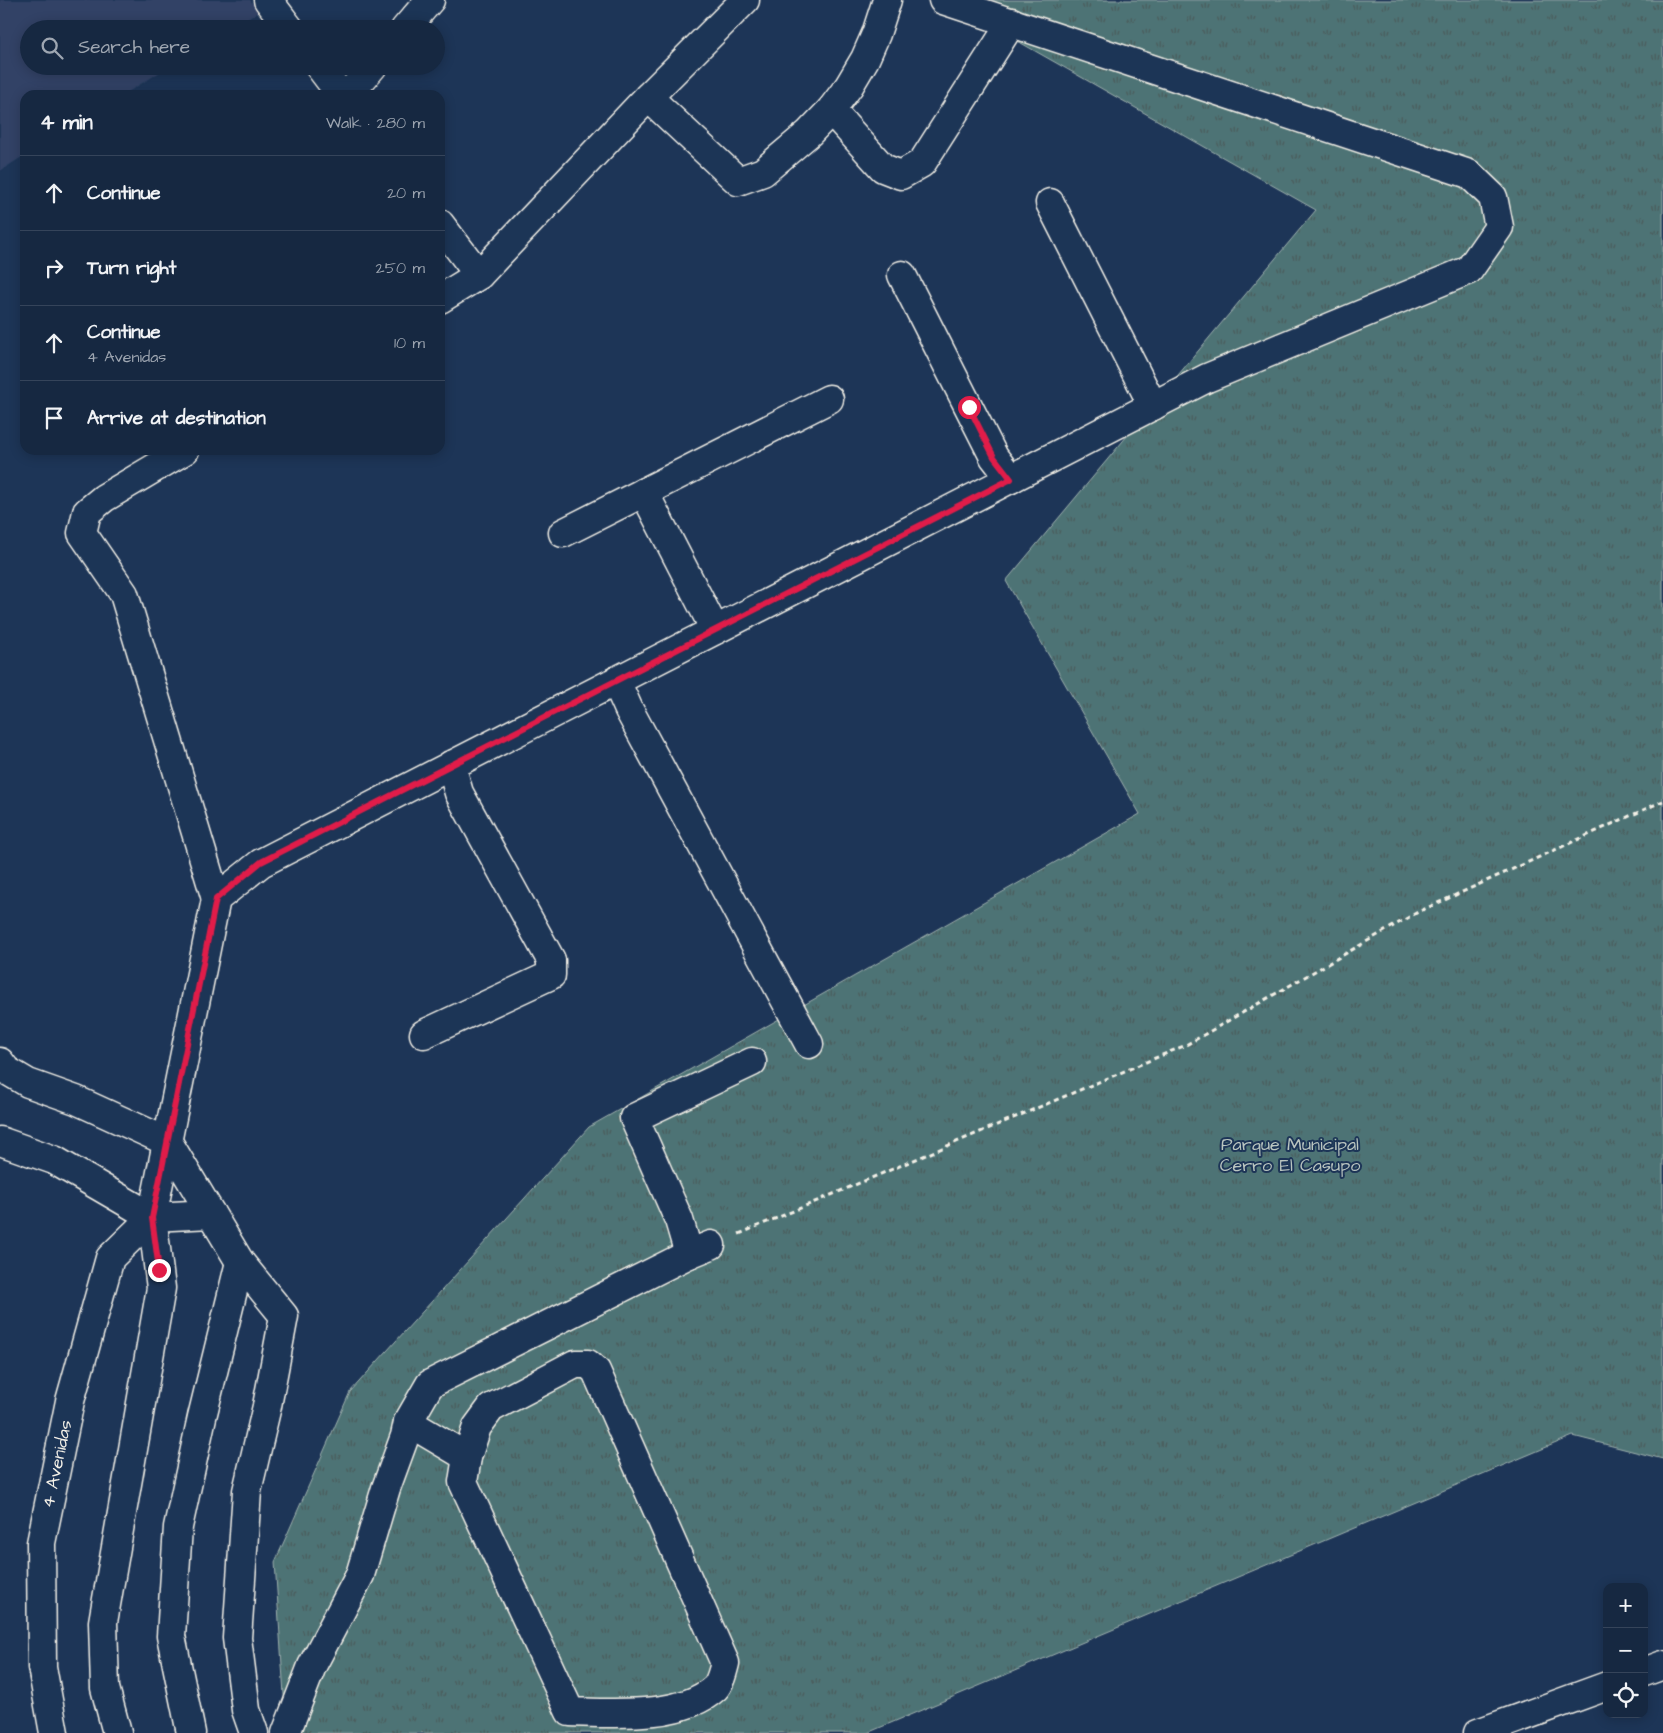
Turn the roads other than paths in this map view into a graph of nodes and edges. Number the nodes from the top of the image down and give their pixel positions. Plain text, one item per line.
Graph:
1 (268, 0) edge
2 (430, 0) edge
3 (745, 0) edge
4 (886, 0) edge
5 (943, 0) edge
6 (283, 20) edge
7 (413, 20) edge
8 (1012, 22) junction
9 (326, 75) edge
10 (365, 75) edge
11 (337, 90) edge
12 (352, 90) edge
13 (648, 97) junction
14 (831, 110) junction
15 (1050, 203) dead end
16 (445, 231) edge
17 (478, 275) junction
18 (902, 275) dead end
19 (445, 296) edge
20 (829, 400) dead end
21 (1153, 406) junction
22 (177, 455) edge
23 (1011, 479) junction
24 (644, 492) junction
25 (563, 533) dead end
26 (715, 630) junction
27 (616, 681) junction
28 (451, 765) junction
29 (216, 899) junction
30 (424, 1034) dead end
31 (809, 1044) dead end
32 (0, 1062) edge
33 (752, 1062) dead end
34 (0, 1141) edge
35 (168, 1142) junction
36 (212, 1214) junction
37 (152, 1218) junction
38 (240, 1262) junction
39 (408, 1422) junction
40 (467, 1457) junction
41 (1663, 1665) edge
42 (1648, 1671) edge
43 (1603, 1688) edge
44 (1536, 1723) edge
45 (54, 1733) edge
46 (117, 1733) edge
47 (191, 1733) edge
48 (254, 1733) edge
49 (286, 1733) edge
50 (1478, 1733) edge

1 - 6 street
2 - 7 street
3 - 13 street
4 - 14 street
5 - 8 street
8 - 14 street
8 - 21 street
9 - 11 street
10 - 12 street
13 - 14 street
13 - 17 street
15 - 21 street
16 - 17 street
17 - 19 street
18 - 23 street
20 - 24 street
21 - 23 street
22 - 29 street
23 - 26 street
24 - 25 street
24 - 26 street
26 - 27 street
27 - 28 street
27 - 31 street
28 - 29 street
28 - 30 street
29 - 35 street
32 - 35 street
33 - 39 street
34 - 37 street
35 - 36 street
35 - 37 street
36 - 37 street
36 - 38 street
37 - 45 street, 4 Avenidas
37 - 46 street
38 - 47 street
38 - 48 street
39 - 40 street
39 - 49 street
40 - 40 street
41 - 42 street
43 - 44 street
44 - 50 street

